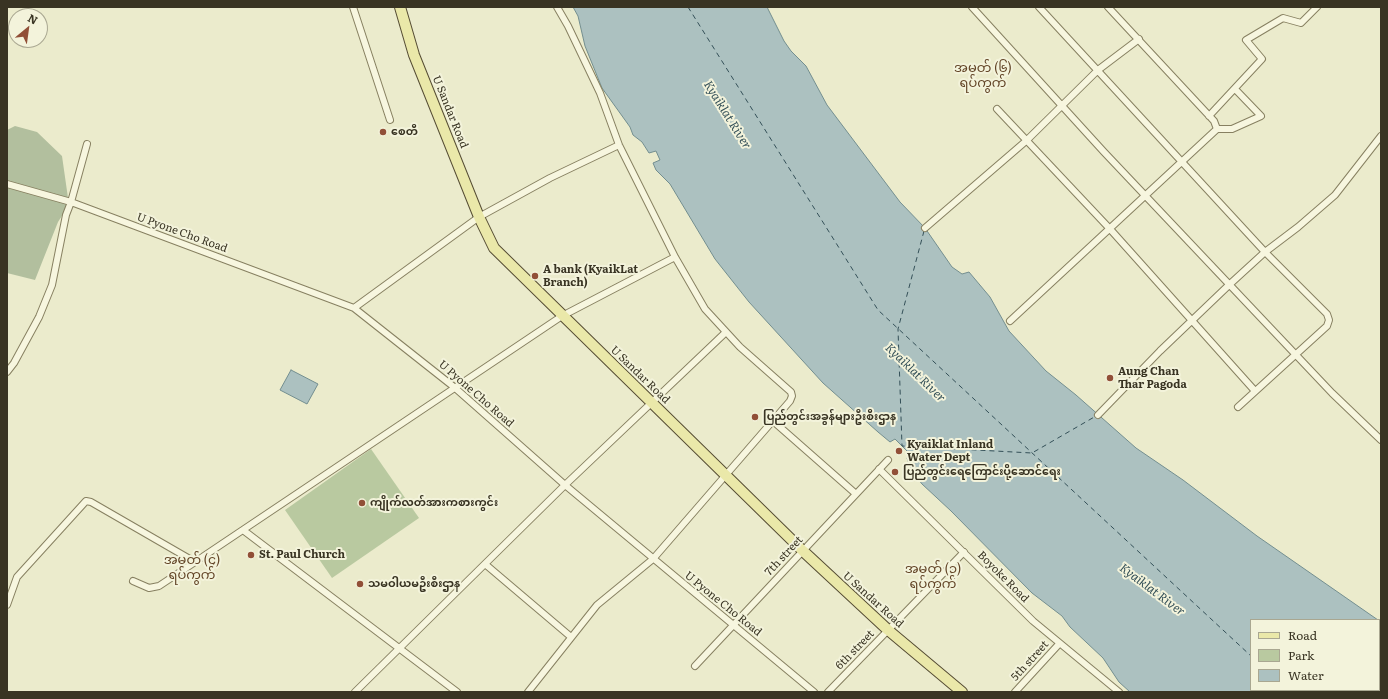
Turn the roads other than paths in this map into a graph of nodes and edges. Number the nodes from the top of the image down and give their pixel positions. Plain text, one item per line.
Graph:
1 (352, 7) edge
2 (400, 7) edge
3 (557, 7) edge
4 (972, 7) edge
5 (1039, 7) edge
6 (1108, 7) edge
7 (1317, 7) edge
8 (1139, 40) junction
9 (1098, 70) junction
10 (1235, 89) junction
11 (1061, 106) junction
12 (997, 110) dead end
13 (1209, 116) junction
14 (390, 120) dead end
15 (1217, 129) junction
16 (1381, 136) edge
17 (1026, 140) junction
18 (87, 144) dead end
19 (618, 145) junction
20 (1182, 162) junction
21 (7, 184) edge
22 (1146, 196) junction
23 (71, 202) junction
24 (479, 218) junction
25 (925, 228) dead end
26 (1110, 229) junction
27 (1265, 252) junction
28 (675, 257) junction
29 (1230, 284) junction
30 (354, 308) junction
31 (562, 316) junction
32 (1010, 321) dead end
33 (1192, 321) junction
34 (726, 332) junction
35 (1296, 354) junction
36 (7, 372) edge
37 (454, 387) junction
38 (1255, 391) junction
39 (652, 404) junction
40 (1238, 407) dead end
41 (1098, 415) dead end
42 (773, 421) junction
43 (1381, 440) edge
44 (888, 460) dead end
45 (879, 469) junction
46 (725, 476) junction
47 (565, 485) junction
48 (856, 494) junction
49 (243, 530) junction
50 (803, 551) junction
51 (964, 552) junction
52 (652, 559) junction
53 (195, 562) junction
54 (485, 564) junction
55 (133, 581) dead end
56 (7, 605) edge
57 (733, 625) junction
58 (888, 630) junction
59 (571, 637) junction
60 (1059, 644) junction
61 (399, 647) junction
62 (695, 666) dead end
63 (355, 692) edge
64 (457, 692) edge
65 (528, 692) edge
66 (814, 692) edge
67 (828, 692) edge
68 (962, 692) edge
69 (1015, 692) edge
70 (1119, 692) edge

1 - 14 street
2 - 24 main road, U Sandar Road
3 - 19 street
4 - 11 street
5 - 9 street
6 - 8 street
7 - 10 street
8 - 9 street
8 - 13 street
9 - 11 street
9 - 20 street
10 - 13 street
10 - 15 street
11 - 17 street
11 - 22 street
12 - 17 street
13 - 15 street
15 - 20 street
16 - 27 street
17 - 25 street
17 - 26 street
18 - 23 street
19 - 24 street
19 - 28 street
20 - 22 street
20 - 27 street
21 - 23 street, U Pyone Cho Road
22 - 26 street
22 - 29 street
23 - 30 street, U Pyone Cho Road
23 - 36 street
24 - 30 street
24 - 31 main road, U Sandar Road
26 - 32 street
26 - 33 street
27 - 29 street
27 - 35 street
28 - 31 street
28 - 34 street
29 - 33 street
29 - 35 street
30 - 37 street, U Pyone Cho Road
31 - 37 street
31 - 39 main road, U Sandar Road
33 - 38 street
33 - 41 street
34 - 39 street
34 - 42 street
35 - 38 street
35 - 43 street
37 - 47 street, U Pyone Cho Road
37 - 49 street
38 - 40 street
39 - 46 main road, U Sandar Road
39 - 47 street
42 - 46 street
42 - 48 street
44 - 45 street, 7th street
45 - 48 street, 7th street
45 - 51 street, Boyoke Road
46 - 50 main road, U Sandar Road
46 - 52 street
47 - 52 street, U Pyone Cho Road
47 - 54 street
48 - 50 street, 7th street
49 - 53 street
49 - 61 street
50 - 57 street, 7th street
50 - 58 main road, U Sandar Road
51 - 58 street, 6th street
51 - 60 street, Boyoke Road
52 - 57 street, U Pyone Cho Road
52 - 59 street
53 - 55 street
53 - 56 street
54 - 59 street
54 - 61 street
57 - 62 street, 7th street
57 - 66 street, U Pyone Cho Road
58 - 67 street, 6th street
58 - 68 main road, U Sandar Road
59 - 65 street
60 - 69 street, 5th street
60 - 70 street, Boyoke Road
61 - 63 street
61 - 64 street

